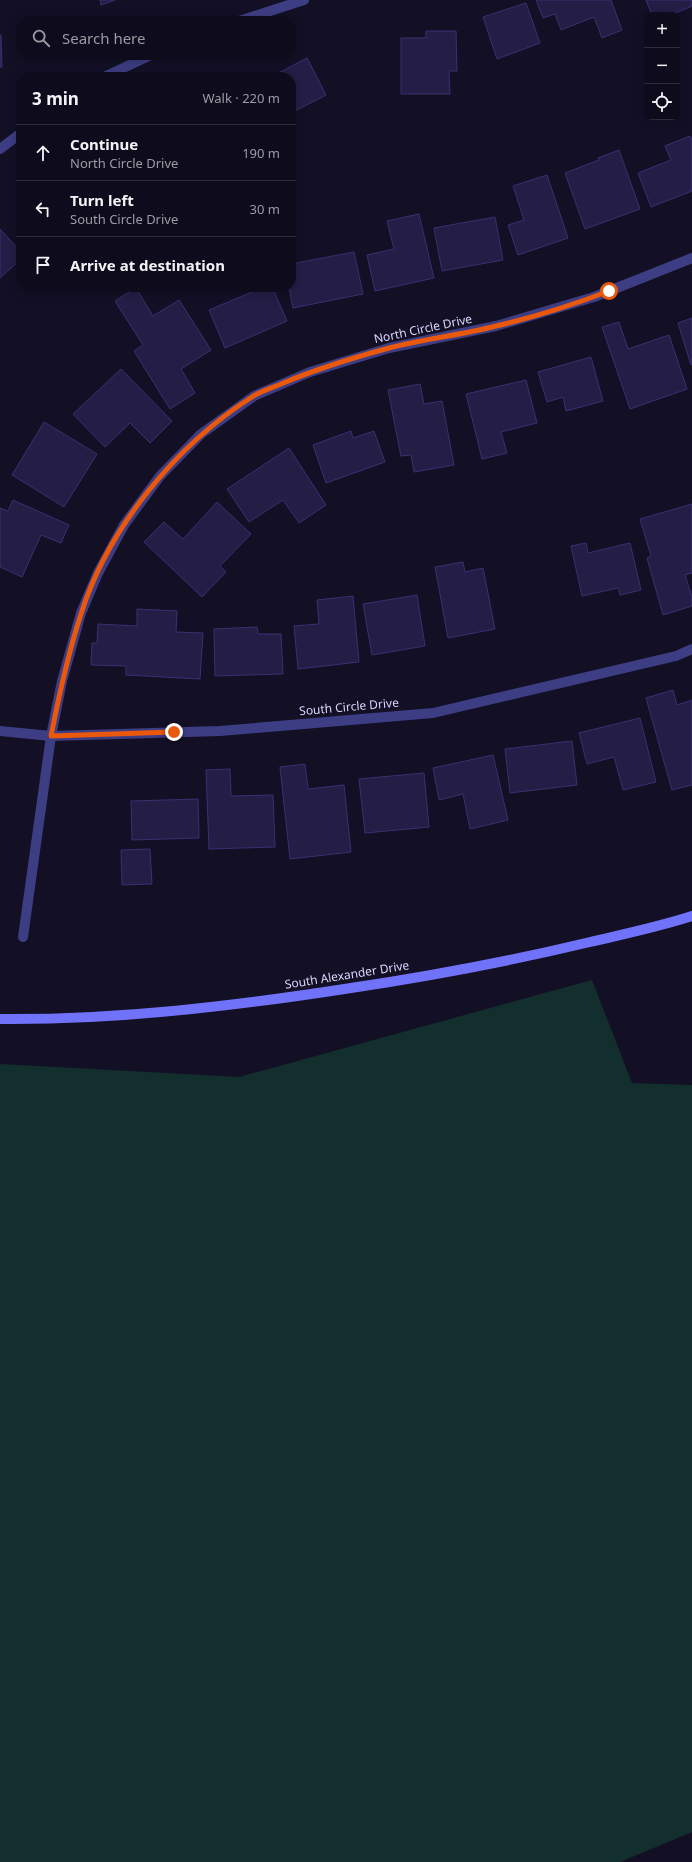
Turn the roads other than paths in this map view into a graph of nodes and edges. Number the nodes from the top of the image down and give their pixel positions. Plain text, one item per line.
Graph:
1 (304, 0) edge
2 (254, 16) edge
3 (141, 60) edge
4 (115, 72) edge
5 (16, 137) edge
6 (0, 148) edge
7 (692, 258) edge
8 (692, 650) edge
9 (0, 731) edge
10 (51, 736) junction
11 (692, 916) edge
12 (23, 937) dead end
13 (0, 1018) edge

1 - 2 street
3 - 4 street
5 - 6 street
7 - 10 street, North Circle Drive
8 - 10 street, South Circle Drive
9 - 10 street, South Circle Drive
10 - 12 street, North Circle Drive
11 - 13 main road, South Alexander Drive

